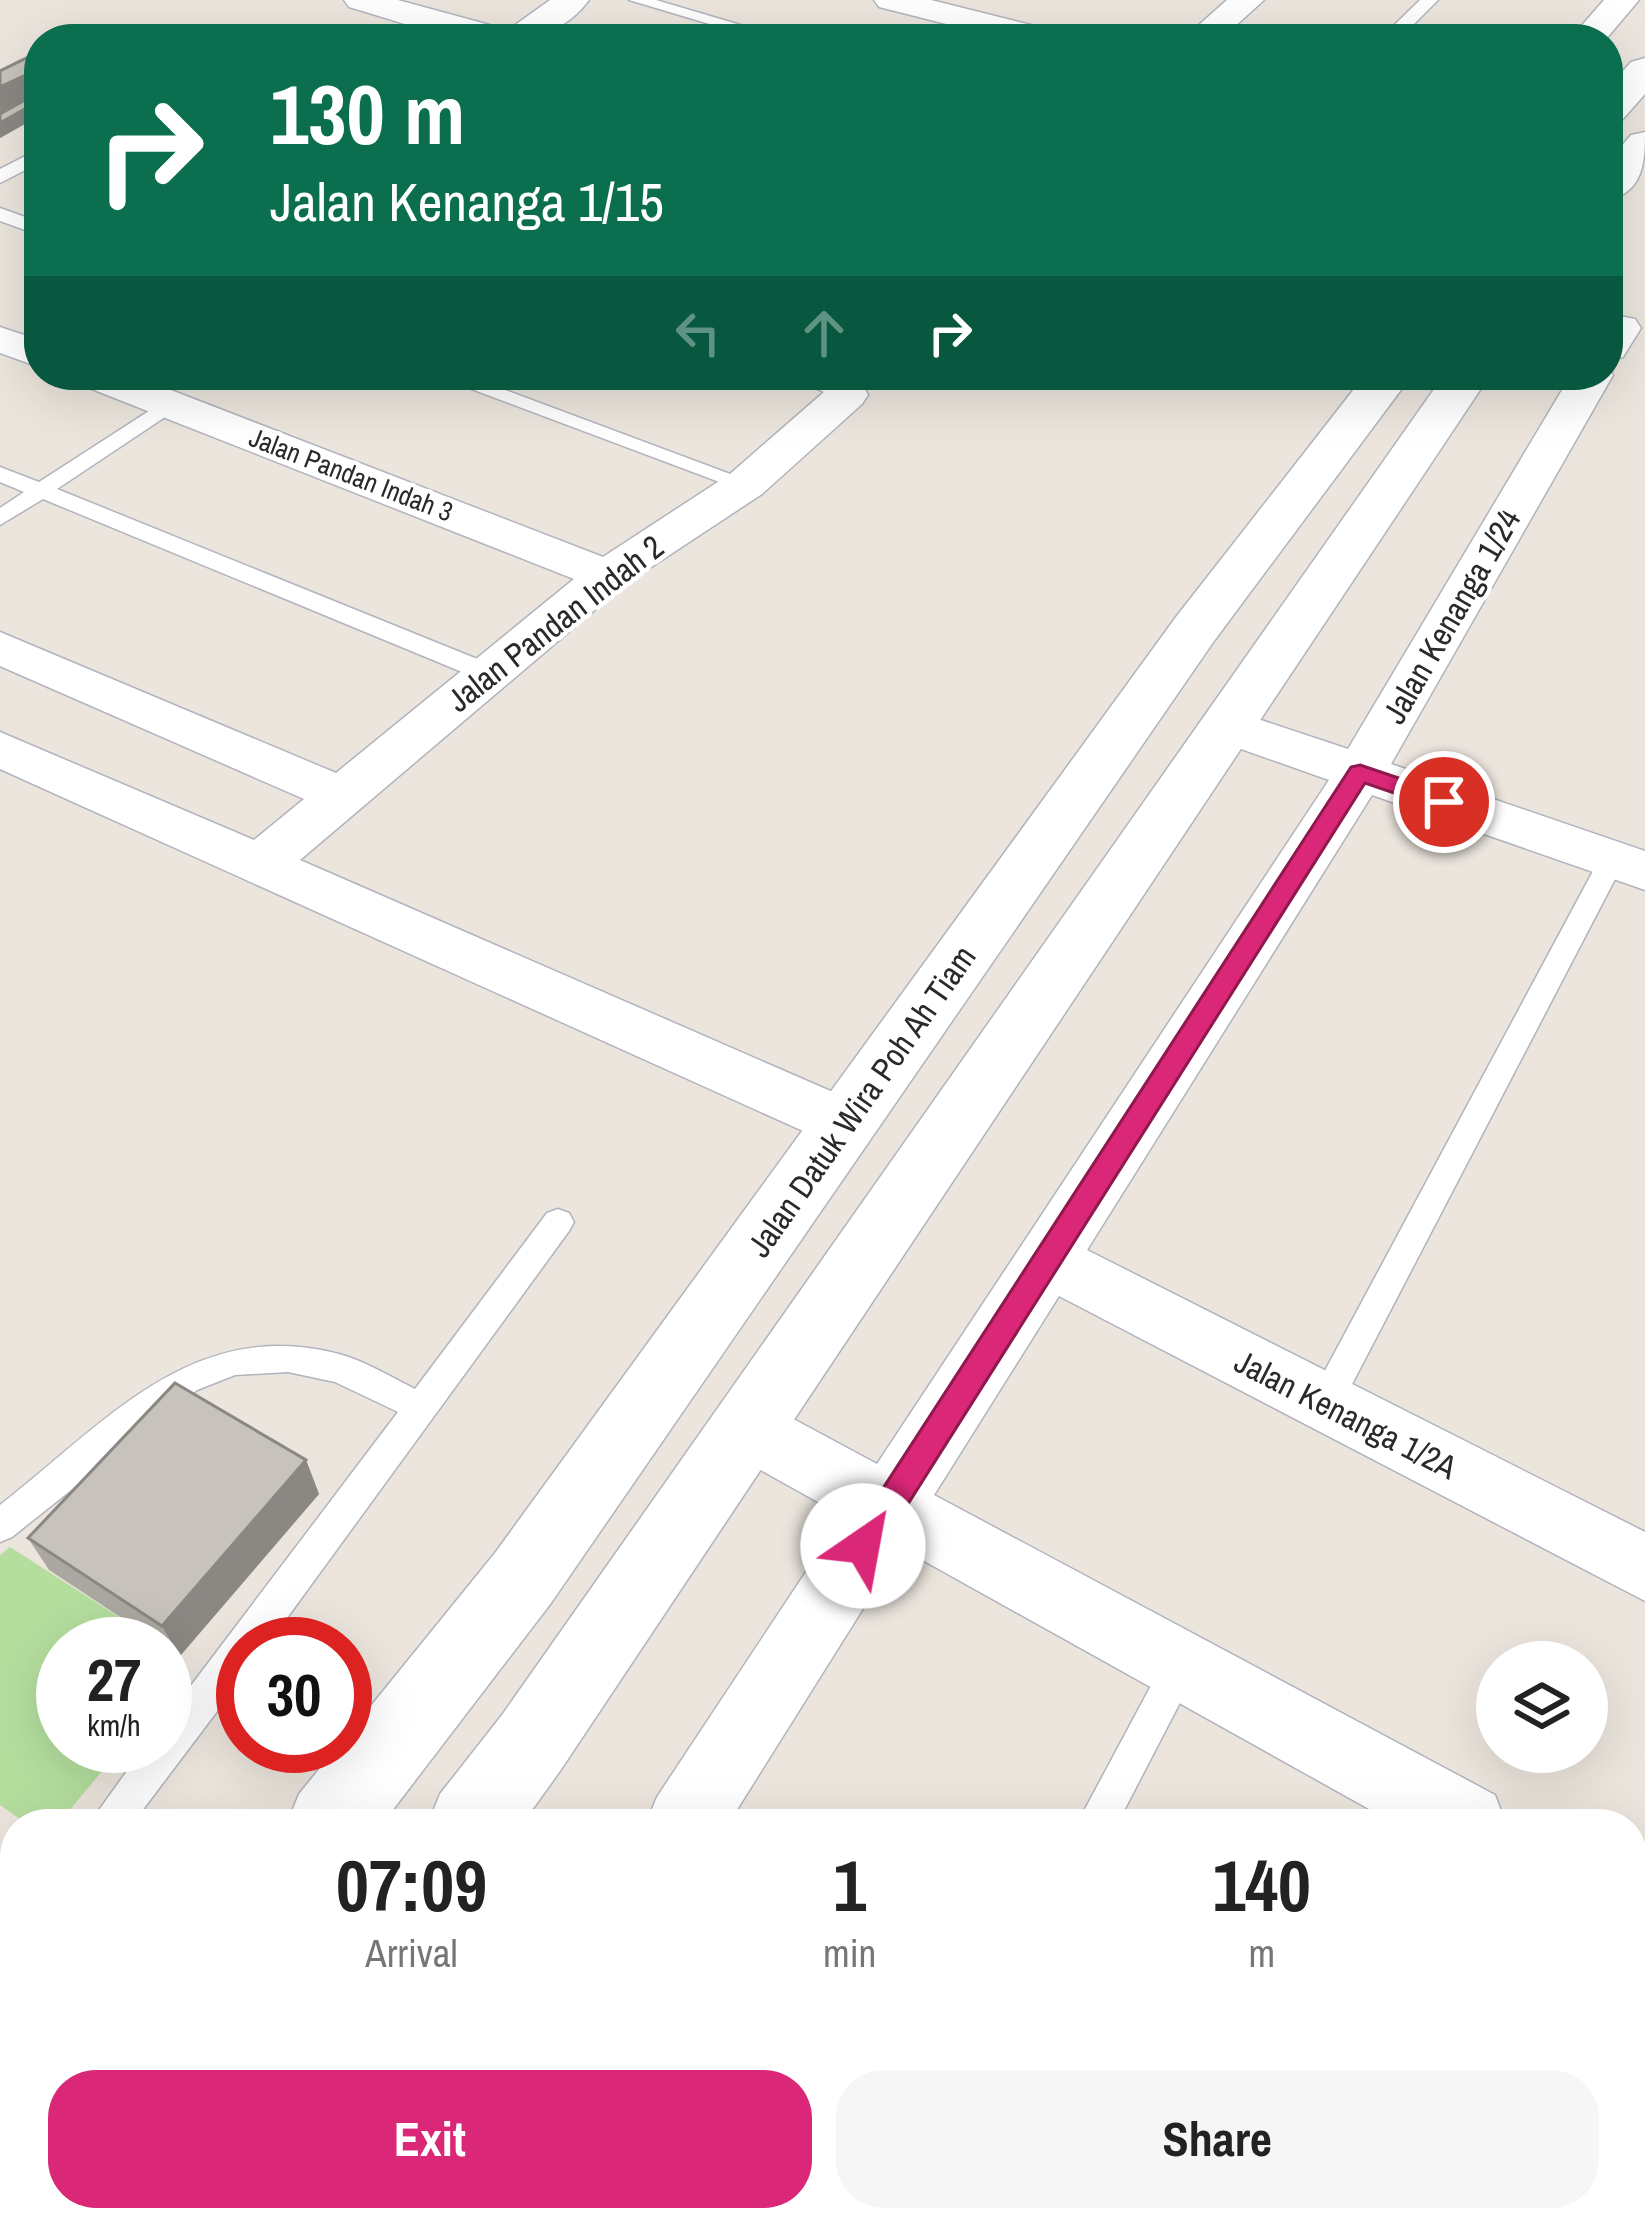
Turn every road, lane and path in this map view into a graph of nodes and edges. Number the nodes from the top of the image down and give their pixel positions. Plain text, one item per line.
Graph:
1 (362, 0) edge
2 (572, 0) edge
3 (637, 0) edge
4 (890, 0) edge
5 (1247, 0) edge
6 (1430, 0) edge
7 (1622, 0) edge
8 (448, 24) edge
9 (539, 24) edge
10 (724, 24) edge
11 (987, 24) edge
12 (1220, 24) edge
13 (1405, 24) edge
14 (1600, 24) edge
15 (1645, 70) edge
16 (1623, 95) edge
17 (133, 390) edge
18 (486, 390) edge
19 (843, 390) edge
20 (1378, 390) edge
21 (1457, 390) edge
22 (1583, 390) edge
23 (169, 404) junction
24 (0, 474) edge
25 (746, 484) junction
26 (40, 490) junction
27 (0, 518) edge
28 (608, 575) junction
29 (1195, 629) junction
30 (0, 647) edge
31 (488, 673) junction
32 (1228, 726) junction
33 (0, 749) edge
34 (1360, 772) junction
35 (341, 795) junction
36 (260, 864) junction
37 (1628, 866) edge
38 (978, 936) junction
39 (844, 1124) junction
40 (558, 1222) dead end
41 (761, 1243) junction
42 (1047, 1260) junction
43 (1325, 1403) junction
44 (422, 1408) junction
45 (747, 1428) junction
46 (889, 1506) junction
47 (0, 1526) edge
48 (1645, 1568) edge
49 (523, 1578) junction
50 (266, 1617) edge
51 (1181, 1666) junction
52 (216, 1683) edge
53 (119, 1809) edge
54 (337, 1809) edge
55 (480, 1809) edge
56 (694, 1809) edge
57 (1104, 1809) edge
58 (1444, 1809) edge

1 - 8 street
2 - 9 street
3 - 10 lane
4 - 11 street
5 - 12 street
6 - 13 lane
7 - 14 street
15 - 16 street
17 - 23 street, Jalan Pandan Indah 3
18 - 25 lane
19 - 25 street, Jalan Pandan Indah 2
20 - 29 street, Jalan Datuk Wira Poh Ah Tiam
21 - 32 street
22 - 34 street, Jalan Kenanga 1/24
23 - 26 lane
23 - 28 street, Jalan Pandan Indah 3
24 - 26 lane
25 - 28 street, Jalan Pandan Indah 2
26 - 27 lane
26 - 31 lane
28 - 31 street, Jalan Pandan Indah 2
29 - 32 street
29 - 38 street, Jalan Datuk Wira Poh Ah Tiam
30 - 35 street
31 - 35 street, Jalan Pandan Indah 2
32 - 34 street
32 - 38 street
32 - 45 street
33 - 36 street
34 - 37 street
34 - 42 street, Jalan Kenanga 1/24
35 - 36 street, Jalan Pandan Indah 2
36 - 39 street
37 - 43 lane
38 - 39 street, Jalan Datuk Wira Poh Ah Tiam
39 - 41 street, Jalan Datuk Wira Poh Ah Tiam
40 - 44 lane
41 - 45 street
41 - 49 street, Jalan Datuk Wira Poh Ah Tiam
42 - 43 street, Jalan Kenanga 1/2A
42 - 46 street, Jalan Kenanga 1/24
43 - 48 street, Jalan Kenanga 1/2A
44 - 47 lane
44 - 50 lane
45 - 46 street
45 - 49 street
45 - 55 street
46 - 51 street
46 - 56 street, Jalan Kenanga 1/24
49 - 54 street, Jalan Datuk Wira Poh Ah Tiam
51 - 57 lane
51 - 58 street
52 - 53 lane

